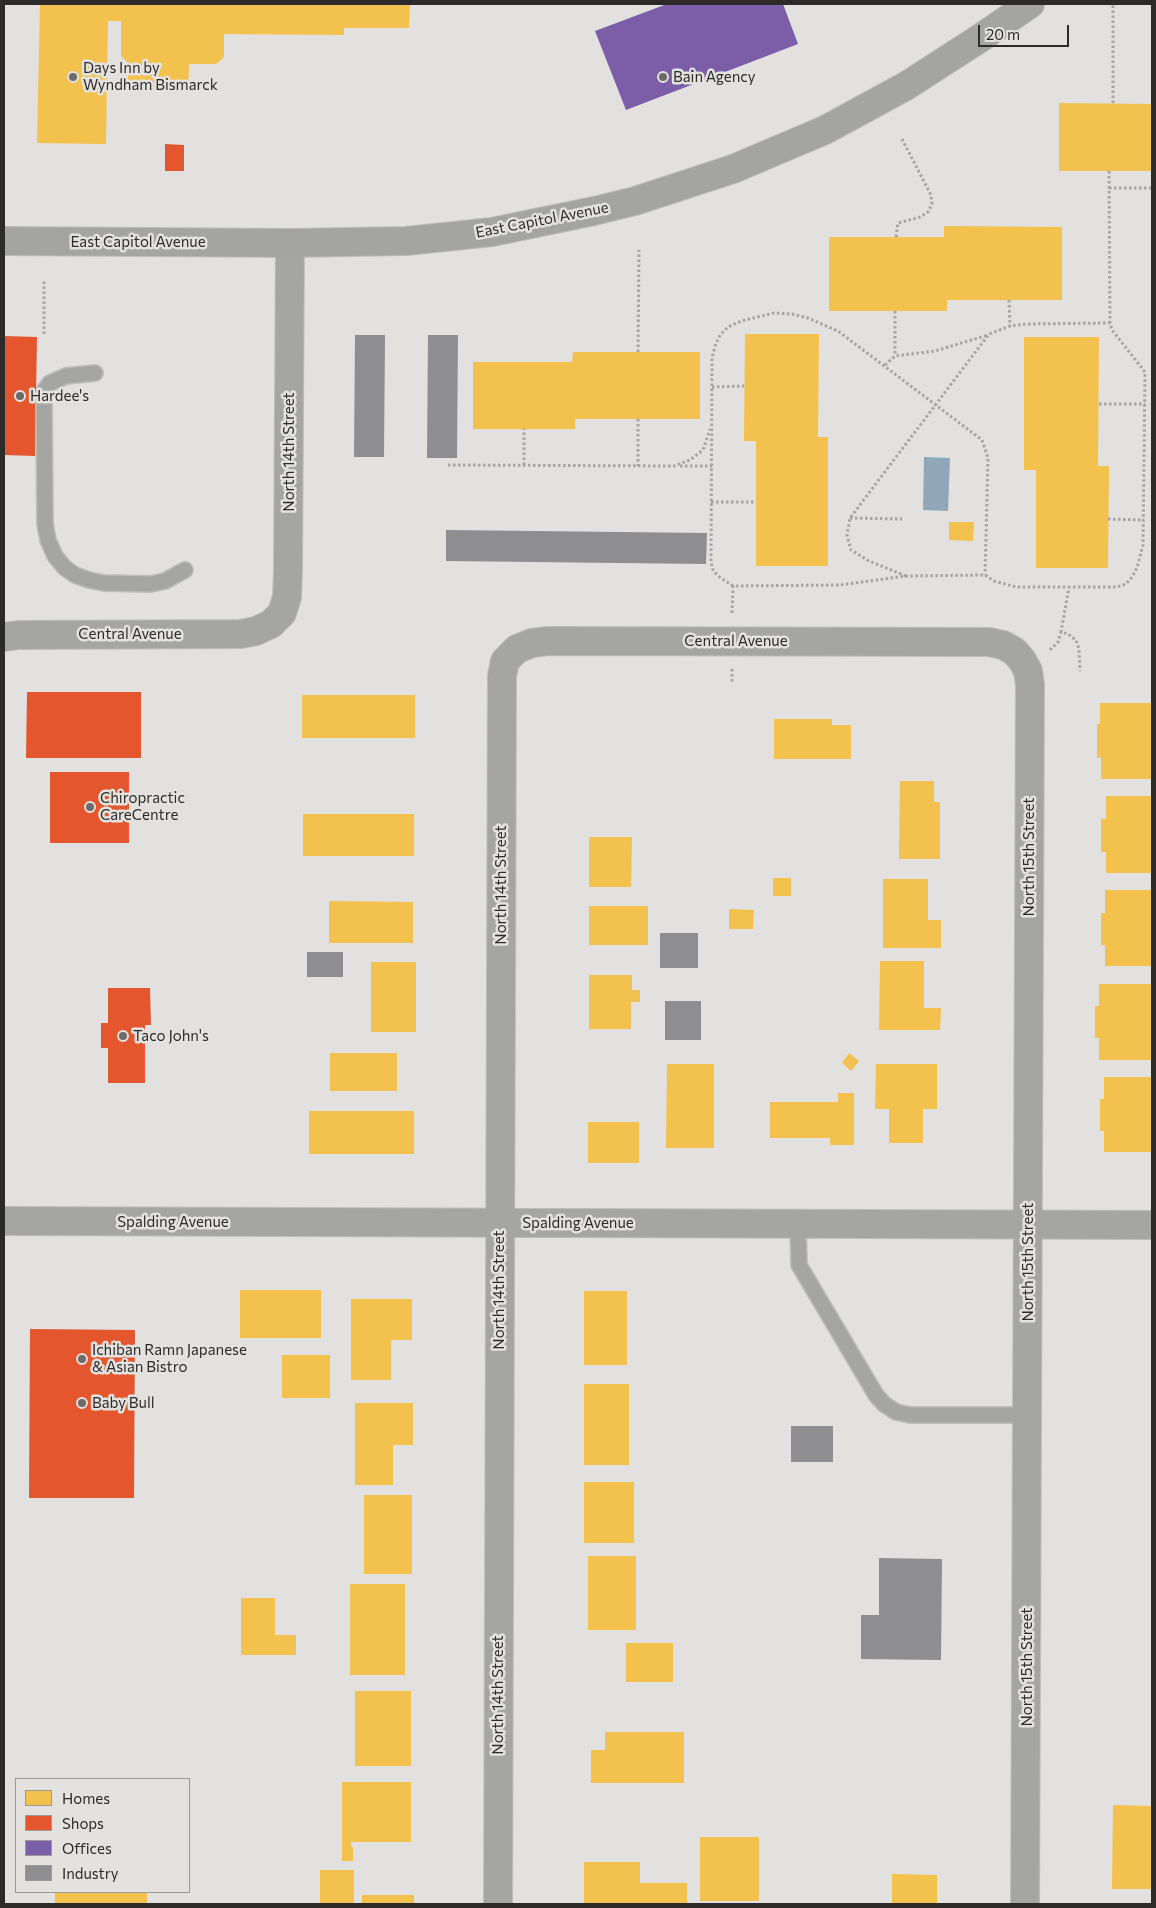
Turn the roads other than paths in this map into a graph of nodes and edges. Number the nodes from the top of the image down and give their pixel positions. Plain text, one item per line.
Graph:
1 (1030, 4) edge
2 (4, 241) edge
3 (290, 243) junction
4 (95, 373) dead end
5 (185, 570) dead end
6 (241, 634) joint
7 (12, 636) edge
8 (988, 642) joint
9 (502, 676) joint
10 (4, 1221) edge
11 (499, 1223) junction
12 (798, 1224) junction
13 (1028, 1224) junction
14 (1152, 1225) edge
15 (1028, 1416) junction
16 (498, 1904) edge
17 (1025, 1904) edge

1 - 3 street, East Capitol Avenue
2 - 3 street, East Capitol Avenue
3 - 6 street, North 14th Street
4 - 5 lane
6 - 7 street, Central Avenue
8 - 9 street, Central Avenue
8 - 13 street, North 15th Street
9 - 11 street, North 14th Street
10 - 11 street, Spalding Avenue
11 - 12 street, Spalding Avenue
11 - 16 street, North 14th Street
12 - 13 street, Spalding Avenue
12 - 15 lane
13 - 14 street, Spalding Avenue
13 - 15 street, North 15th Street
15 - 17 street, North 15th Street

